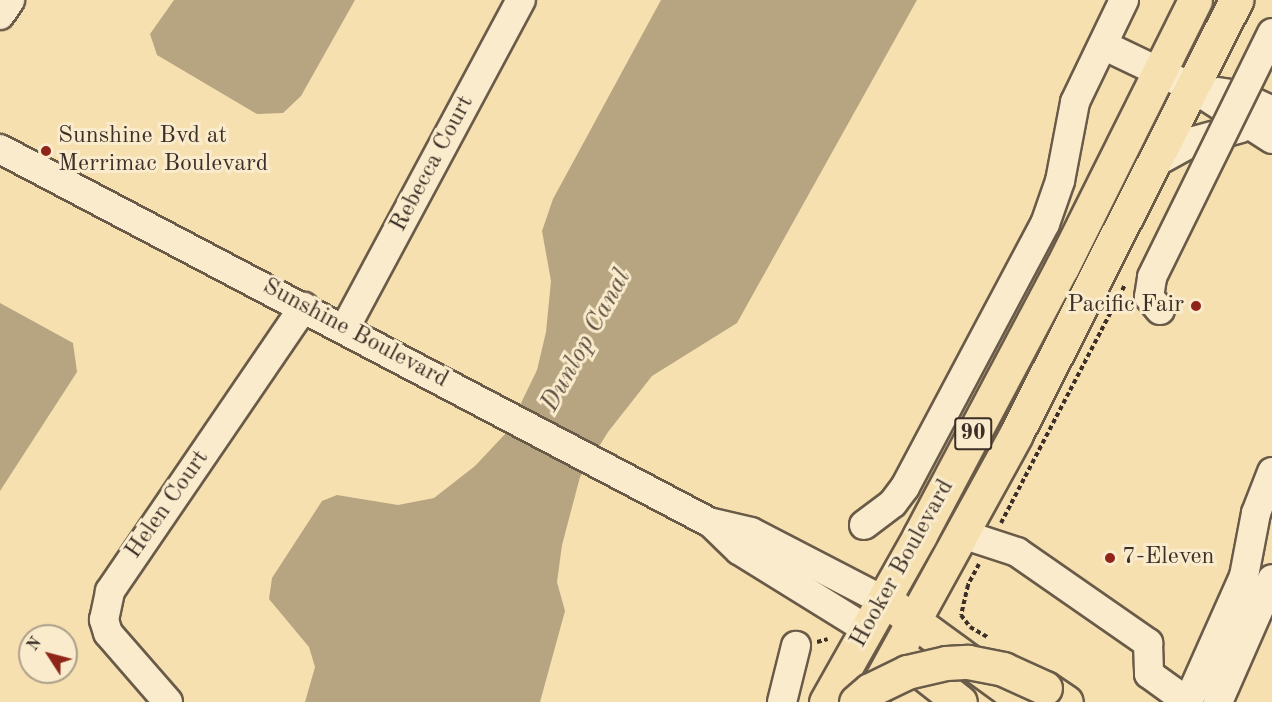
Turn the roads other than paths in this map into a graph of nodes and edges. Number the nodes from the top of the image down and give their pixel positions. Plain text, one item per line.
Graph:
1 (10, 0) edge
2 (521, 0) edge
3 (1124, 0) edge
4 (1195, 0) edge
5 (1236, 0) edge
6 (0, 15) edge
7 (1272, 33) edge
8 (1103, 45) junction
9 (1160, 73) junction
10 (1192, 88) junction
11 (1255, 125) edge
12 (1272, 147) edge
13 (0, 149) edge
14 (1156, 162) junction
15 (304, 307) junction
16 (1160, 310) dead end
17 (345, 328) junction
18 (1272, 472) edge
19 (709, 522) junction
20 (864, 525) dead end
21 (1258, 533) edge
22 (976, 539) junction
23 (1272, 579) edge
24 (884, 601) junction
25 (914, 620) junction
26 (868, 630) junction
27 (796, 646) dead end
28 (897, 652) junction
29 (168, 702) edge
30 (782, 702) edge
31 (826, 702) edge
32 (856, 702) edge
33 (870, 702) edge
34 (960, 702) edge
35 (1025, 702) edge
36 (1066, 702) edge
37 (1188, 702) edge
38 (1206, 702) edge
39 (1218, 702) edge

1 - 6 street
2 - 17 street, Rebecca Court
3 - 8 street, Hooker Boulevard
4 - 9 main road, Hooker Boulevard / 90
5 - 10 main road, Hooker Boulevard / 90
7 - 11 street, bridge
8 - 9 street
8 - 20 street, Hooker Boulevard
9 - 10 street
9 - 24 main road, Hooker Boulevard / 90
10 - 11 street
10 - 14 main road, Hooker Boulevard / 90
11 - 12 street
11 - 14 street
11 - 16 street, bridge
13 - 15 street, Sunshine Boulevard
14 - 22 main road, Hooker Boulevard / 90
15 - 17 street, Sunshine Boulevard
15 - 29 street, Helen Court
17 - 19 street, Sunshine Boulevard
18 - 21 street
19 - 24 street, Sunshine Boulevard
19 - 26 street, Sunshine Boulevard
21 - 37 street
21 - 38 street
22 - 25 main road, Hooker Boulevard / 90
22 - 37 street
23 - 39 street
24 - 25 main road, Sunshine Boulevard
24 - 26 main road, Hooker Boulevard / 90
25 - 28 main road, Hooker Boulevard / 90
25 - 35 main road, Sunshine Boulevard
26 - 28 main road, Sunshine Boulevard
26 - 31 main road, Hooker Boulevard / 90
27 - 30 street
28 - 33 main road, Hooker Boulevard / 90
28 - 34 main road, Sunshine Boulevard
32 - 36 main road, bridge

